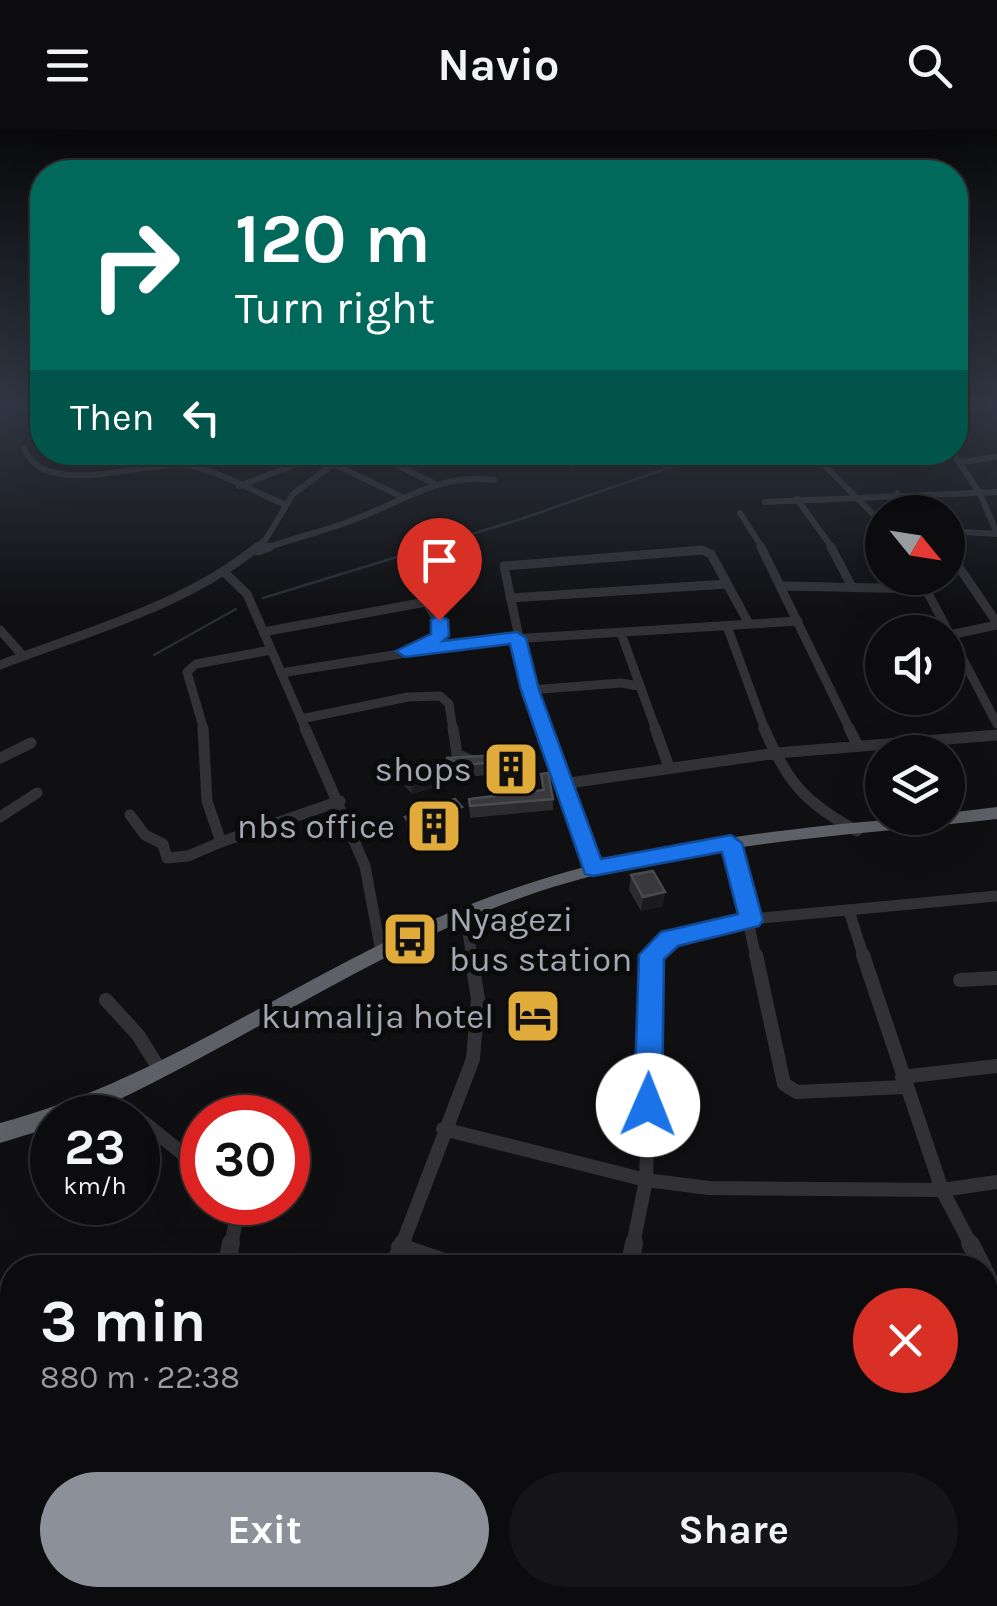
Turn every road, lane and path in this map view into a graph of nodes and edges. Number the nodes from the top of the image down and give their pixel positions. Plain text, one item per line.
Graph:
1 (208, 474) edge
2 (268, 474) edge
3 (320, 474) edge
4 (356, 474) edge
5 (417, 474) edge
6 (833, 474) edge
7 (967, 474) edge
8 (494, 480) dead end
9 (238, 486) junction
10 (437, 486) junction
11 (978, 492) junction
12 (997, 492) edge
13 (898, 493) joint
14 (855, 495) junction
15 (404, 498) junction
16 (797, 500) junction
17 (765, 502) dead end
18 (286, 505) junction
19 (865, 505) edge
20 (740, 512) dead end
21 (965, 532) edge
22 (997, 534) edge
23 (253, 553) junction
24 (225, 573) junction
25 (965, 576) edge
26 (727, 584) junction
27 (784, 586) junction
28 (852, 587) junction
29 (865, 587) edge
30 (510, 598) junction
31 (798, 621) junction
32 (749, 624) junction
33 (997, 624) edge
34 (726, 626) junction
35 (0, 630) edge
36 (965, 631) edge
37 (264, 632) junction
38 (621, 633) junction
39 (517, 638) junction
40 (14, 641) junction
41 (0, 644) edge
42 (271, 650) junction
43 (405, 651) junction
44 (22, 656) junction
45 (965, 663) edge
46 (0, 666) edge
47 (281, 673) junction
48 (638, 686) junction
49 (530, 690) junction
50 (301, 719) junction
51 (997, 724) edge
52 (997, 734) edge
53 (32, 743) dead end
54 (857, 744) junction
55 (777, 752) junction
56 (551, 755) junction
57 (535, 756) edge
58 (0, 758) edge
59 (486, 760) edge
60 (669, 767) junction
61 (562, 784) junction
62 (37, 793) dead end
63 (340, 801) junction
64 (997, 814) edge
65 (130, 815) dead end
66 (0, 817) edge
67 (856, 831) junction
68 (221, 842) junction
69 (731, 843) junction
70 (593, 868) junction
71 (997, 896) edge
72 (848, 910) junction
73 (465, 913) junction
74 (751, 920) junction
75 (381, 952) junction
76 (997, 978) edge
77 (960, 980) dead end
78 (106, 1000) dead end
79 (997, 1066) edge
80 (160, 1070) junction
81 (903, 1082) junction
82 (107, 1095) edge
83 (30, 1122) edge
84 (443, 1129) junction
85 (0, 1133) edge
86 (160, 1136) edge
87 (180, 1152) edge
88 (646, 1180) junction
89 (997, 1182) edge
90 (942, 1190) junction
91 (235, 1225) edge
92 (400, 1247) junction
93 (229, 1255) edge
94 (397, 1255) edge
95 (424, 1255) edge
96 (631, 1255) edge
97 (974, 1255) edge

1 - 9 street
2 - 9 street
3 - 18 street
4 - 15 street
5 - 10 street
6 - 14 street
7 - 11 street
8 - 10 street
9 - 18 street
10 - 15 street
11 - 12 street
11 - 13 street
11 - 22 street
13 - 14 street
14 - 16 street
14 - 19 street
15 - 23 street
16 - 17 street
16 - 28 street
18 - 23 street
20 - 27 street
21 - 22 street
23 - 24 street
24 - 37 street
24 - 44 street
25 - 33 street
26 - 30 street
26 - 30 street
26 - 32 street
27 - 28 street
27 - 31 street
28 - 29 street
30 - 39 street
31 - 32 street
31 - 54 street
32 - 34 street
33 - 36 street
34 - 38 street
34 - 55 street
35 - 40 street
37 - 42 street
37 - 43 street
38 - 39 street
38 - 48 street
39 - 43 street
39 - 49 street
40 - 41 street
40 - 44 street
42 - 47 street
42 - 68 street
43 - 47 street
44 - 46 street
45 - 51 street
47 - 50 street
48 - 49 street
48 - 60 street
49 - 56 street
50 - 59 street
50 - 63 street
52 - 54 street
53 - 58 street
54 - 55 street
55 - 60 street
55 - 67 street
56 - 57 street
56 - 61 street
60 - 61 street
61 - 70 street
62 - 66 street
63 - 68 street
63 - 75 street
64 - 67 highway
65 - 68 street
67 - 69 highway
69 - 70 highway
69 - 74 street
70 - 73 highway
71 - 72 street
72 - 74 street
72 - 81 street
73 - 75 highway
73 - 84 street
74 - 81 street
74 - 88 street
75 - 80 highway
76 - 77 street
78 - 80 street
79 - 81 street
80 - 82 highway
81 - 90 street
83 - 85 highway
84 - 88 street
84 - 92 street
86 - 87 street
88 - 90 street
88 - 96 street
89 - 90 street
90 - 97 street
91 - 93 street
92 - 94 street
92 - 95 street

